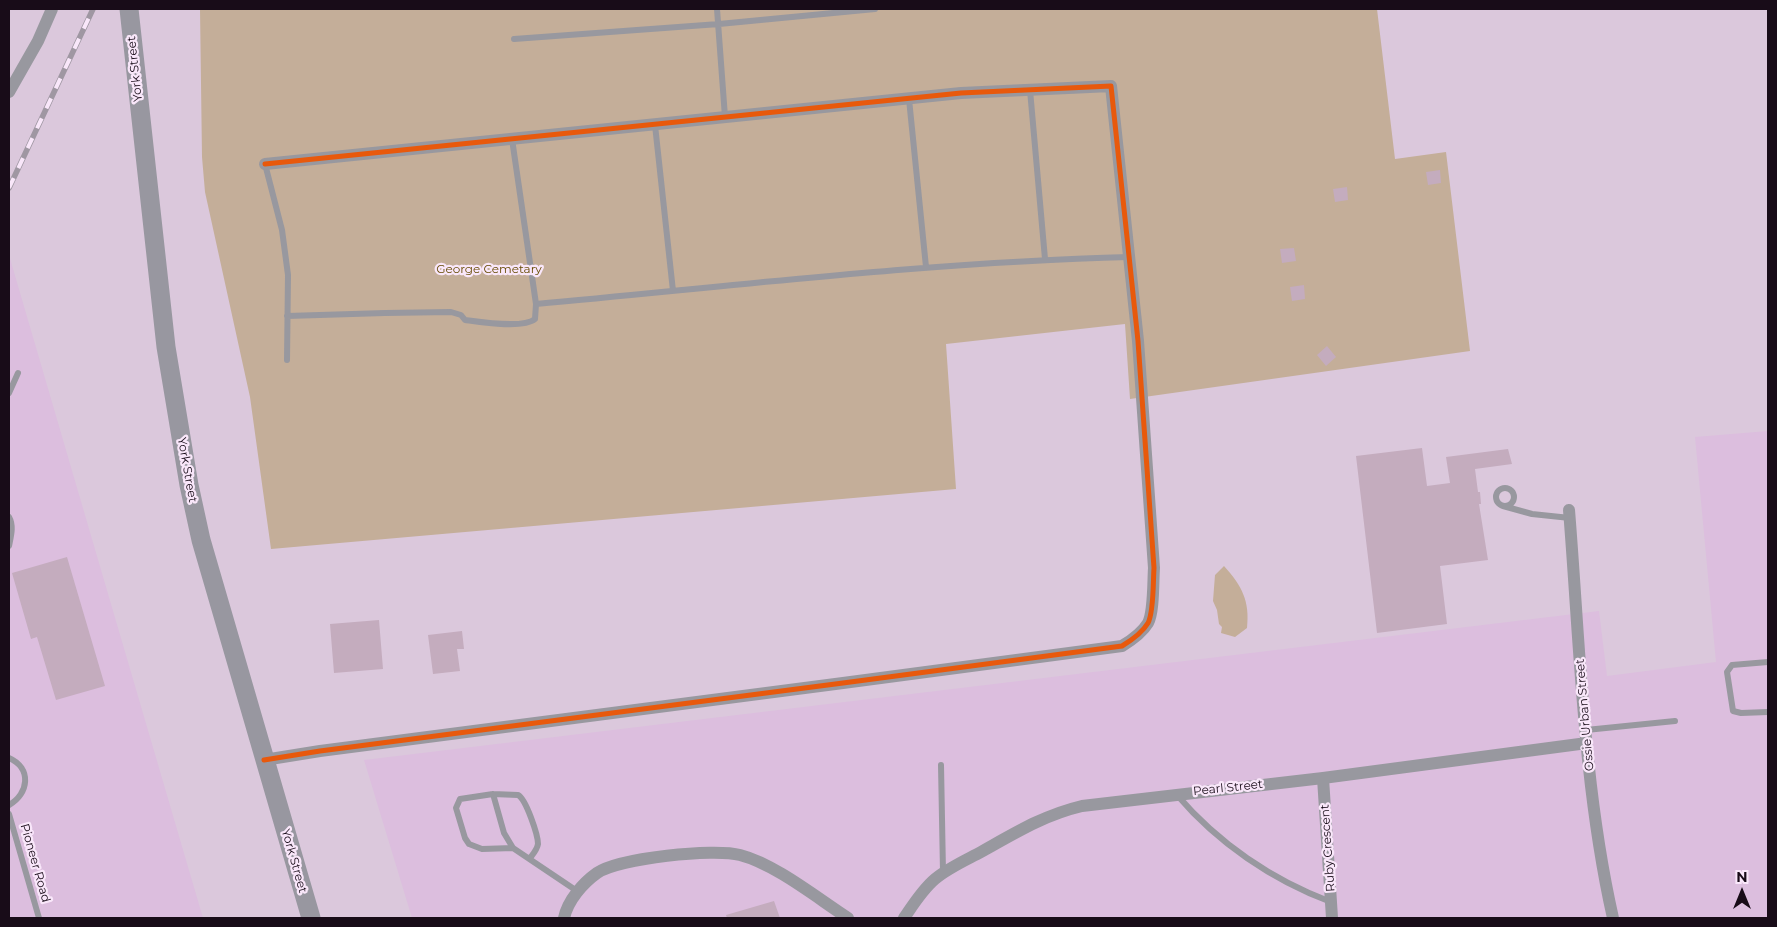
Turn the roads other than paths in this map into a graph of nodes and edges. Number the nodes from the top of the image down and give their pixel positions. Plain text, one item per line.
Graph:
1 (52, 9) edge
2 (129, 9) edge
3 (717, 9) edge
4 (875, 9) edge
5 (719, 24) junction
6 (514, 40) dead end
7 (1030, 90) junction
8 (9, 92) edge
9 (909, 98) junction
10 (726, 118) junction
11 (655, 125) junction
12 (512, 139) junction
13 (265, 164) joint
14 (1130, 257) junction
15 (1045, 259) junction
16 (926, 267) junction
17 (673, 291) junction
18 (536, 304) junction
19 (287, 316) junction
20 (286, 360) dead end
21 (18, 373) dead end
22 (9, 393) edge
23 (1503, 506) dead end
24 (1570, 514) joint
25 (9, 517) edge
26 (9, 546) edge
27 (1768, 662) edge
28 (1768, 712) edge
29 (1675, 721) dead end
30 (1586, 736) junction
31 (9, 758) edge
32 (264, 760) junction
33 (941, 765) dead end
34 (1323, 778) junction
35 (493, 794) junction
36 (1176, 794) junction
37 (9, 805) edge
38 (9, 814) edge
39 (513, 848) junction
40 (530, 858) junction
41 (943, 874) junction
42 (578, 890) junction
43 (1331, 902) junction
44 (39, 918) edge
45 (311, 918) edge
46 (564, 918) edge
47 (848, 918) edge
48 (904, 918) edge
49 (1332, 918) edge
50 (1613, 918) edge

1 - 8 street
2 - 32 main road, York Street
3 - 5 lane
4 - 5 lane
5 - 6 lane
5 - 10 lane
7 - 9 street
7 - 14 street
7 - 15 lane
9 - 10 street
9 - 16 lane
10 - 11 street
11 - 12 street
11 - 17 lane
12 - 13 street
12 - 18 lane
13 - 19 lane
14 - 15 lane
14 - 32 street
15 - 16 lane
16 - 17 lane
17 - 18 lane
18 - 19 lane
19 - 20 lane
21 - 22 lane
23 - 24 lane
24 - 30 street, Ossie Urban Street
25 - 26 lane
27 - 28 lane
29 - 30 lane
30 - 34 street, Pearl Street
30 - 50 street, Ossie Urban Street
31 - 37 lane
32 - 45 main road, York Street
33 - 41 lane
34 - 36 street, Pearl Street
34 - 43 street, Ruby Crescent
35 - 39 lane
35 - 39 lane
35 - 40 lane
36 - 41 street, Pearl Street
36 - 43 lane
38 - 44 lane, Pioneer Road
39 - 40 lane
40 - 42 lane
41 - 48 street, Pearl Street
42 - 46 street
42 - 47 street
43 - 49 street, Ruby Crescent

